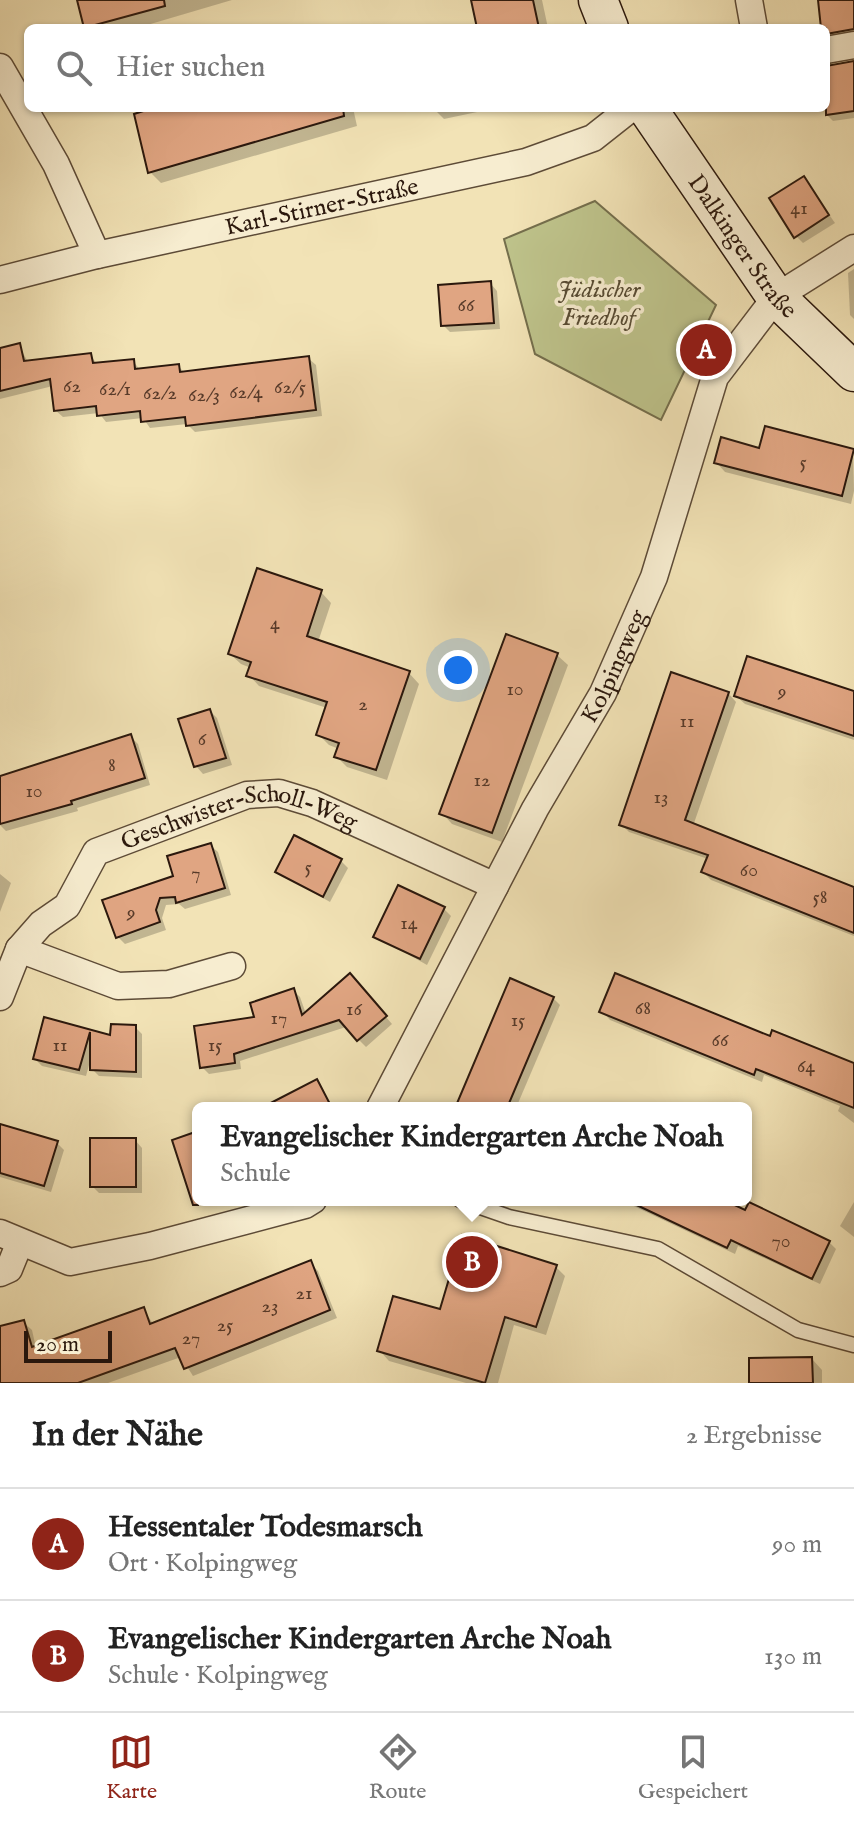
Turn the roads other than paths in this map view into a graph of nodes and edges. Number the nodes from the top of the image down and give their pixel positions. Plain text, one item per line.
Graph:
1 (598, 0) edge
2 (749, 0) edge
3 (607, 24) edge
4 (753, 24) edge
5 (854, 45) edge
6 (830, 49) edge
7 (0, 67) edge
8 (24, 109) edge
9 (26, 112) edge
10 (626, 112) edge
11 (650, 112) edge
12 (854, 248) edge
13 (97, 255) junction
14 (0, 280) edge
15 (776, 297) junction
16 (854, 372) edge
17 (495, 886) junction
18 (19, 949) junction
19 (232, 966) dead end
20 (0, 997) edge
21 (383, 1102) edge
22 (301, 1206) edge
23 (477, 1206) edge
24 (10, 1238) edge
25 (0, 1273) edge
26 (854, 1345) edge

1 - 3 street
2 - 4 street
5 - 6 street
7 - 8 street
9 - 13 street
10 - 13 street, Karl-Stirner-Straße
11 - 15 street, Dalkinger Straße
12 - 15 street, Kolpingweg
13 - 14 street, Karl-Stirner-Straße
15 - 16 street, Dalkinger Straße
15 - 17 street, Kolpingweg
17 - 18 street, Geschwister-Scholl-Weg
17 - 21 street, Kolpingweg
18 - 19 street
18 - 20 street, Geschwister-Scholl-Weg
22 - 24 street
23 - 26 lane
24 - 25 street

